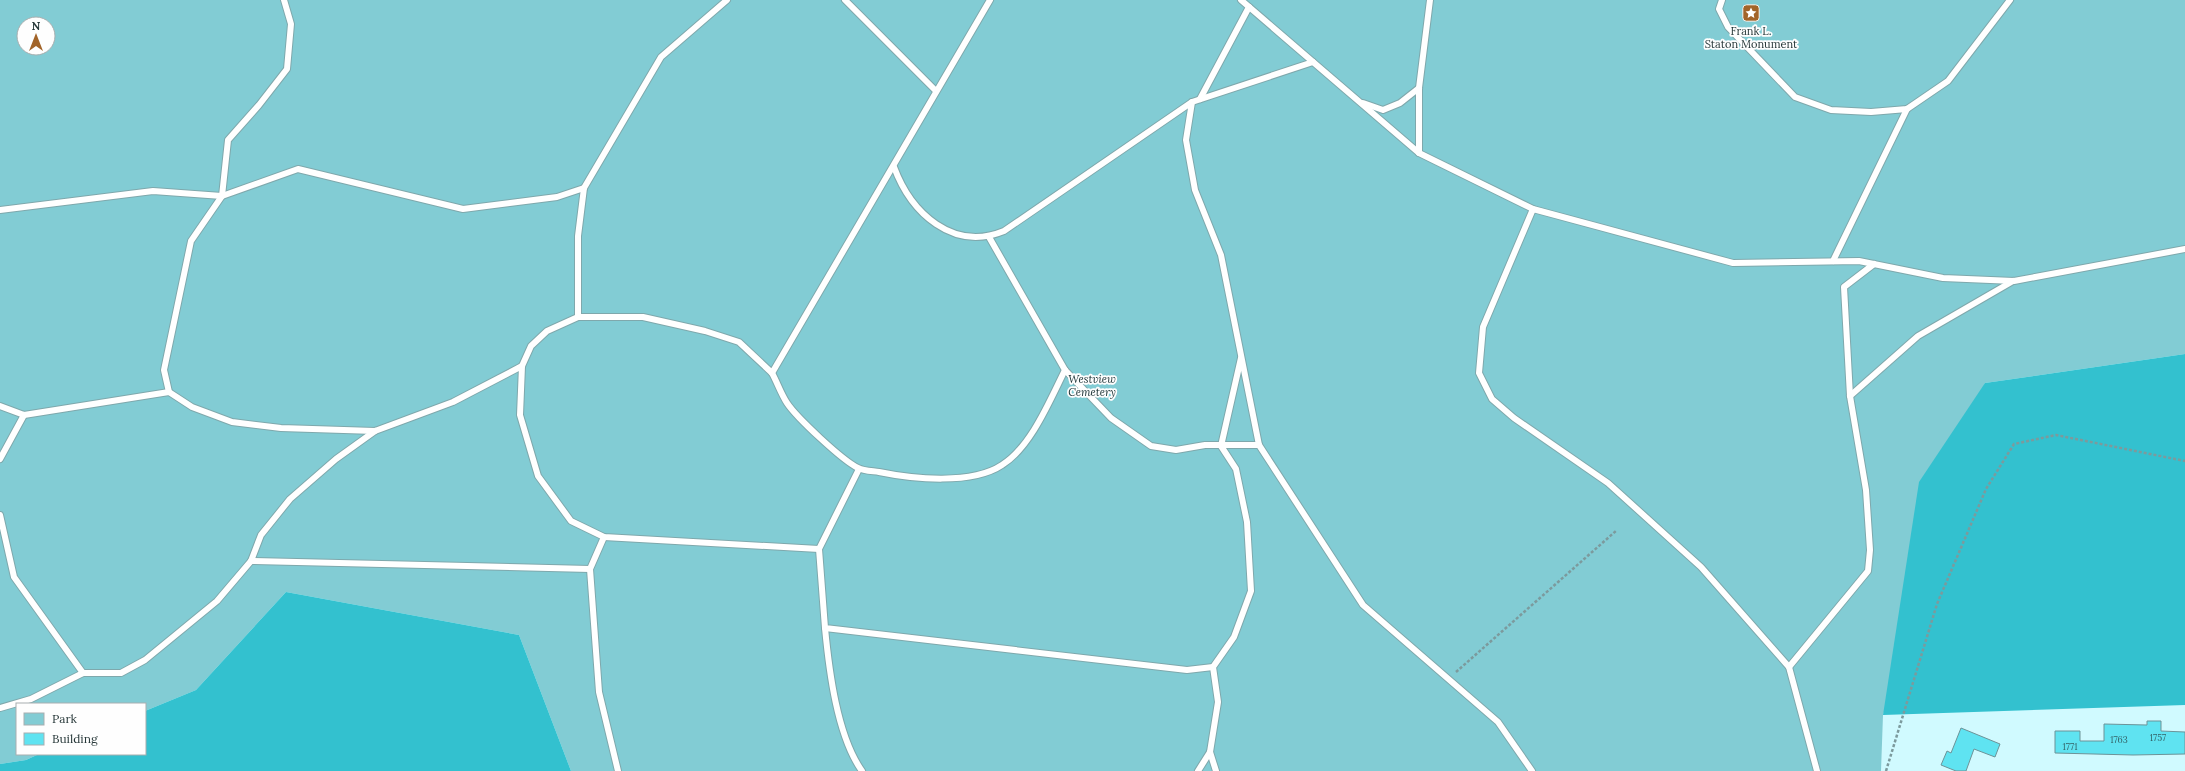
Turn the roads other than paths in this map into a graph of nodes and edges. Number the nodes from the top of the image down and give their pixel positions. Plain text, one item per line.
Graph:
1 (284, 0) edge
2 (727, 0) edge
3 (845, 0) edge
4 (990, 0) edge
5 (1241, 0) edge
6 (1430, 0) edge
7 (1715, 0) edge
8 (1722, 0) edge
9 (2010, 0) edge
10 (1249, 7) junction
11 (1719, 9) junction
12 (1313, 62) junction
13 (1419, 88) junction
14 (936, 91) junction
15 (1200, 99) junction
16 (1192, 102) junction
17 (1360, 102) junction
18 (1906, 109) junction
19 (1419, 153) junction
20 (894, 167) junction
21 (584, 188) junction
22 (222, 196) junction
23 (1533, 209) junction
24 (0, 210) edge
25 (989, 237) junction
26 (2185, 248) edge
27 (1833, 261) junction
28 (1874, 264) junction
29 (2014, 281) junction
30 (578, 317) junction
31 (1241, 356) junction
32 (522, 366) junction
33 (1065, 370) junction
34 (772, 373) junction
35 (169, 392) junction
36 (1850, 396) junction
37 (0, 406) edge
38 (24, 415) junction
39 (375, 431) junction
40 (1259, 445) junction
41 (1221, 446) junction
42 (0, 459) edge
43 (859, 469) junction
44 (0, 515) edge
45 (604, 537) junction
46 (819, 549) junction
47 (251, 561) junction
48 (590, 569) junction
49 (824, 628) junction
50 (1213, 667) junction
51 (1789, 668) junction
52 (83, 673) junction
53 (16, 703) edge
54 (17, 703) edge
55 (0, 708) edge
56 (1210, 752) junction
57 (618, 771) edge
58 (862, 771) edge
59 (1198, 771) edge
60 (1216, 771) edge
61 (1532, 771) edge
62 (1818, 771) edge

1 - 22 lane
2 - 21 lane
3 - 14 lane
4 - 14 lane
5 - 10 lane
6 - 13 lane
7 - 11 lane
8 - 11 lane
9 - 18 lane
10 - 12 lane
10 - 15 lane
11 - 18 lane
12 - 15 lane
12 - 17 lane
13 - 17 lane
13 - 19 lane
14 - 20 lane
15 - 16 lane
16 - 25 lane
16 - 31 lane
17 - 19 lane
18 - 27 lane
19 - 23 lane
20 - 25 lane
20 - 34 lane
21 - 22 lane
21 - 30 lane
22 - 24 lane
22 - 35 lane
23 - 27 lane
23 - 51 lane
25 - 33 lane
26 - 29 lane
27 - 28 lane
28 - 29 lane
28 - 36 lane
29 - 36 lane
30 - 32 lane
30 - 34 lane
31 - 40 lane
31 - 41 lane
32 - 39 lane
32 - 45 lane
33 - 41 lane
33 - 43 lane
34 - 43 lane
35 - 38 lane
35 - 39 lane
36 - 51 lane
37 - 38 lane
38 - 42 lane
39 - 47 lane
40 - 41 lane
40 - 61 lane
41 - 50 lane
43 - 46 lane
44 - 52 lane
45 - 46 lane
45 - 48 lane
46 - 49 lane
47 - 48 lane
47 - 52 lane
48 - 57 lane
49 - 50 lane
49 - 58 lane
50 - 56 lane
51 - 62 lane
52 - 54 lane
53 - 55 lane
56 - 59 lane
56 - 60 lane

